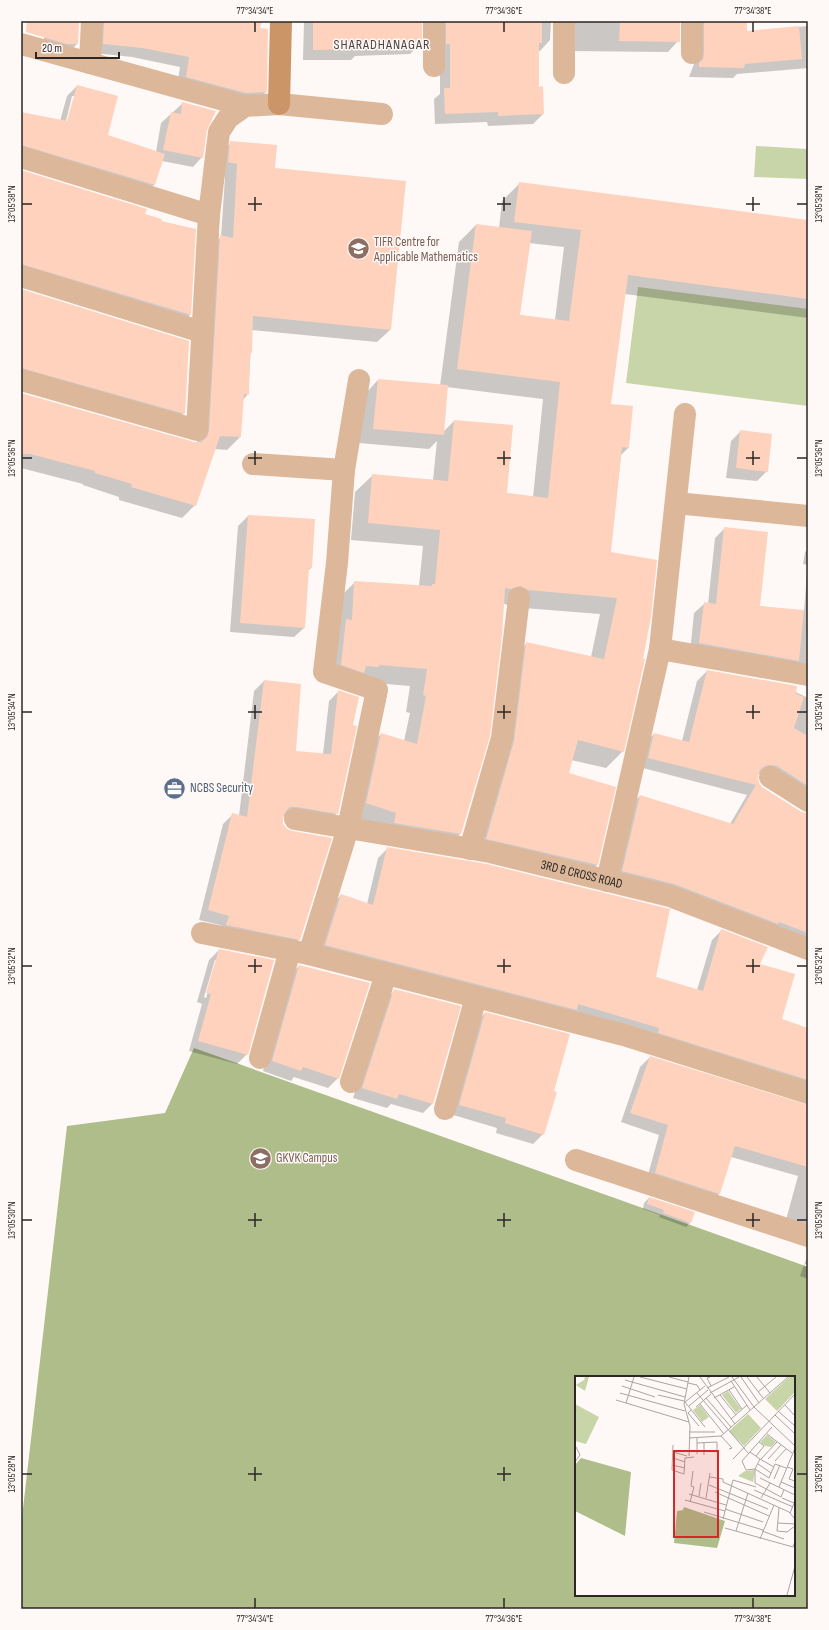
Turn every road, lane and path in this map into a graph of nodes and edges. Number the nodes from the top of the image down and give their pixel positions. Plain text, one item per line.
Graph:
1 (92, 21) edge
2 (281, 21) edge
3 (434, 21) edge
4 (564, 21) edge
5 (692, 21) edge
6 (21, 44) edge
7 (692, 53) dead end
8 (90, 63) junction
9 (434, 66) dead end
10 (564, 73) dead end
11 (279, 104) junction
12 (245, 106) junction
13 (382, 114) dead end
14 (21, 157) edge
15 (209, 215) junction
16 (21, 276) edge
17 (202, 332) junction
18 (21, 380) edge
19 (359, 380) dead end
20 (685, 414) dead end
21 (254, 464) dead end
22 (344, 470) junction
23 (676, 503) junction
24 (808, 516) edge
25 (519, 598) dead end
26 (660, 649) junction
27 (808, 675) edge
28 (770, 778) dead end
29 (808, 800) edge
30 (295, 819) dead end
31 (348, 828) junction
32 (470, 849) junction
33 (607, 881) junction
34 (202, 933) dead end
35 (808, 949) edge
36 (300, 952) junction
37 (386, 974) junction
38 (476, 997) junction
39 (260, 1058) dead end
40 (351, 1082) dead end
41 (808, 1093) edge
42 (445, 1109) dead end
43 (576, 1160) dead end
44 (808, 1236) edge

1 - 8 street
2 - 11 street
3 - 9 street
4 - 10 street
5 - 7 street
6 - 8 street
8 - 12 street
11 - 12 street
11 - 13 street
12 - 15 street
14 - 15 street
15 - 17 street
16 - 17 street
17 - 18 street
19 - 22 street
20 - 23 street
21 - 22 street
22 - 31 street
23 - 24 street
23 - 26 street
25 - 32 street
26 - 27 street
26 - 33 street
28 - 29 street
30 - 31 street, 3RD B CROSS ROAD
31 - 32 street, 3RD B CROSS ROAD
31 - 36 street
32 - 33 street, 3RD B CROSS ROAD
33 - 35 street, 3RD B CROSS ROAD
34 - 36 street
36 - 37 street
36 - 39 street
37 - 38 street
37 - 40 street
38 - 41 street
38 - 42 street
43 - 44 street

